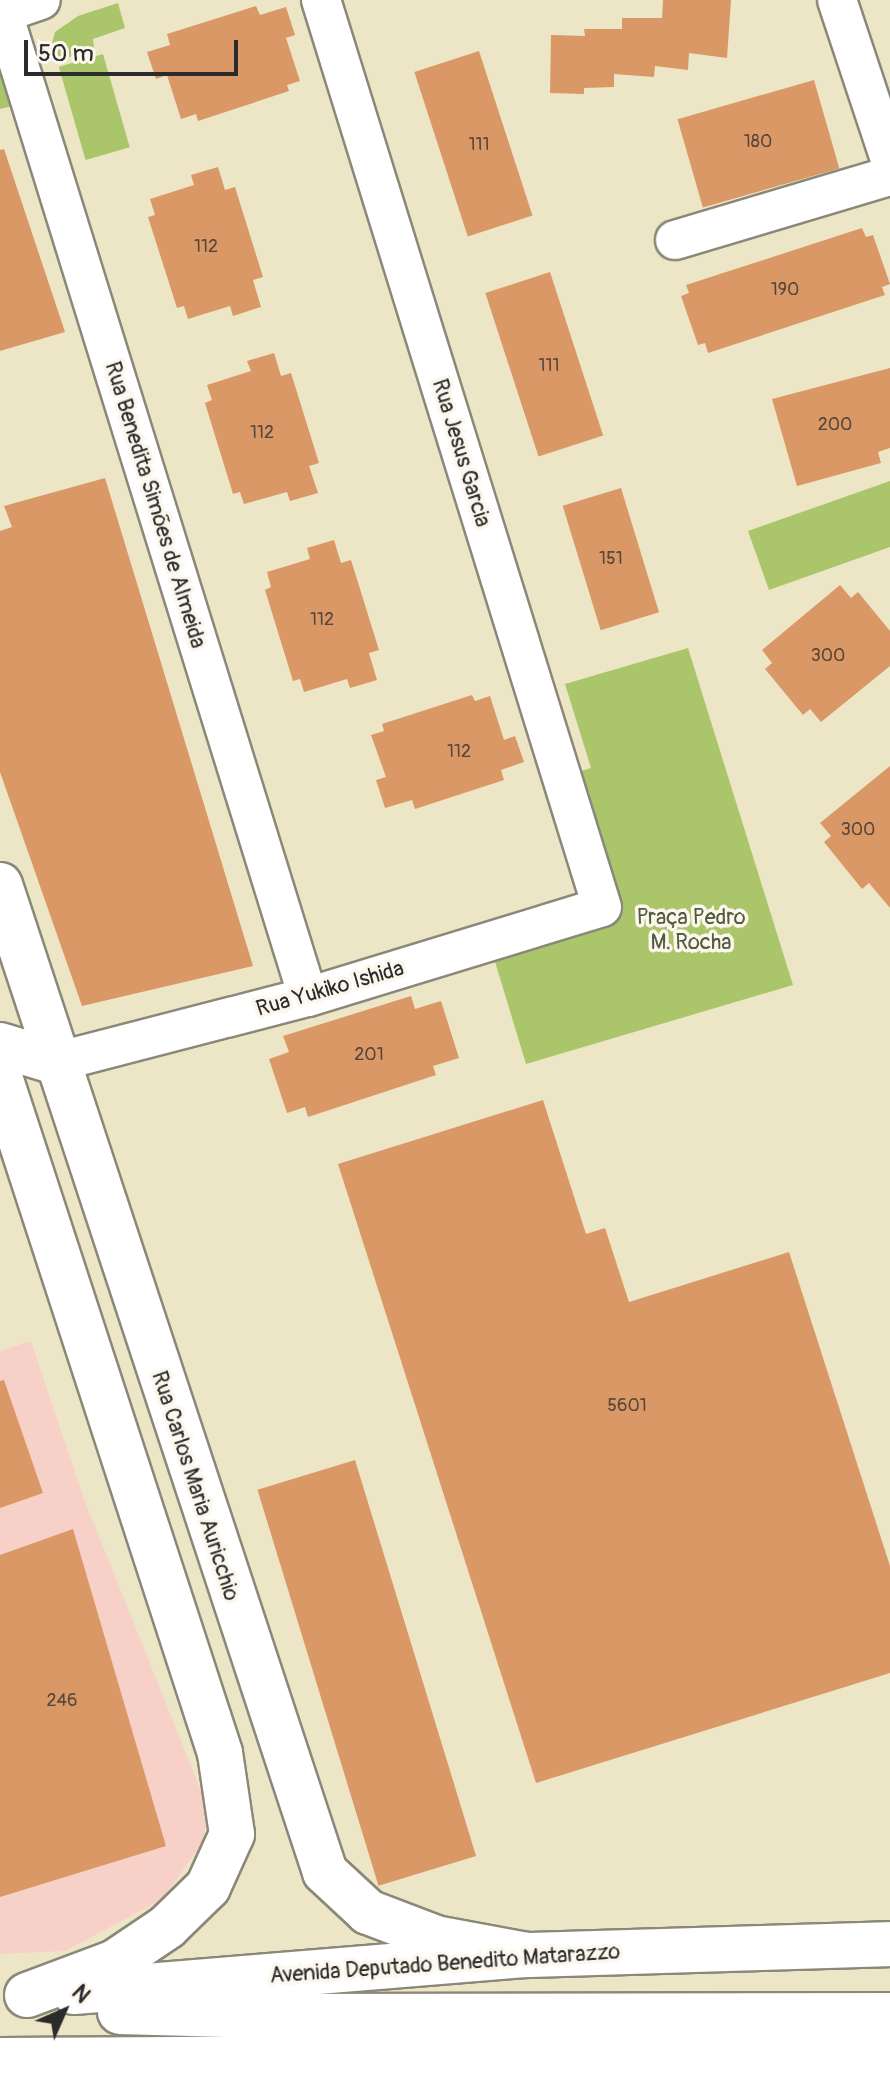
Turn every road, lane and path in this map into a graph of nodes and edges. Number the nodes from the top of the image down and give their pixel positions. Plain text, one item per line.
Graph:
1 (41, 0) edge
2 (321, 0) edge
3 (837, 0) edge
4 (1, 13) edge
5 (890, 159) edge
6 (890, 176) edge
7 (675, 240) dead end
8 (0, 885) edge
9 (602, 907) joint
10 (308, 997) junction
11 (0, 1045) edge
12 (56, 1062) junction
13 (0, 1077) edge
14 (890, 1944) edge
15 (527, 1955) junction
16 (9, 2000) edge
17 (890, 2015) edge
18 (890, 2055) edge
19 (0, 2060) edge

1 - 4 street
2 - 9 street, Rua Jesus Garcia
3 - 5 street
4 - 10 street, Rua Benedita Simões de Almeida
6 - 7 street
8 - 12 main road, Rua Carlos Maria Auricchio
9 - 10 street, Rua Yukiko Ishida
10 - 12 street, Rua Yukiko Ishida
11 - 12 main road
12 - 15 main road, Rua Carlos Maria Auricchio
13 - 16 main road
14 - 15 main road, Avenida Deputado Benedito Matarazzo
15 - 16 main road, Avenida Deputado Benedito Matarazzo
16 - 17 main road
18 - 19 main road

